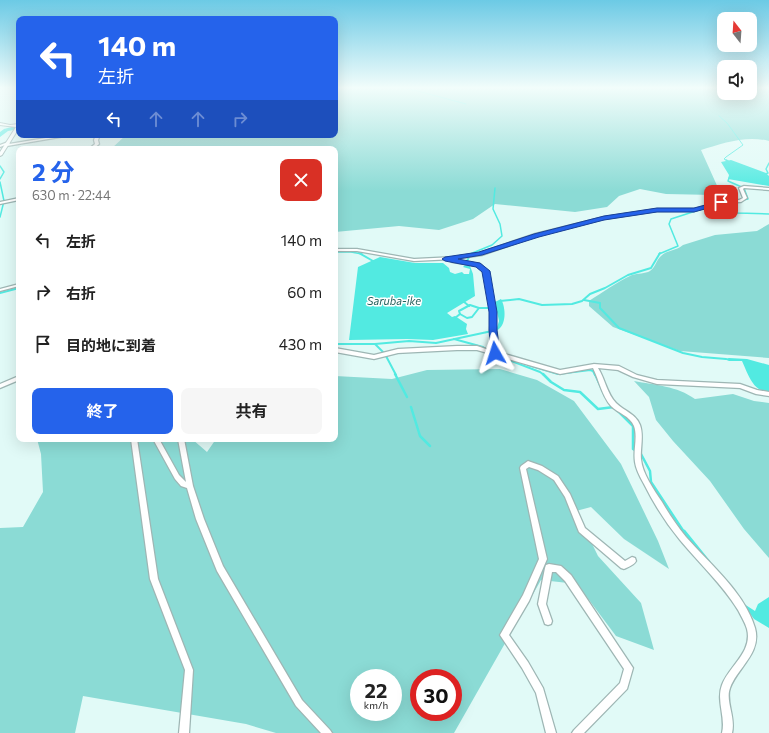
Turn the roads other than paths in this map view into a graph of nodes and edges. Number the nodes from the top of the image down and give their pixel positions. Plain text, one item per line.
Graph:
1 (0, 124) edge
2 (16, 126) edge
3 (16, 129) edge
4 (49, 138) edge
5 (7, 144) junction
6 (0, 146) edge
7 (0, 155) edge
8 (769, 189) edge
9 (16, 200) edge
10 (3, 202) edge
11 (338, 250) edge
12 (445, 259) junction
13 (16, 286) edge
14 (0, 290) edge
15 (338, 351) edge
16 (492, 352) junction
17 (594, 366) junction
18 (16, 379) edge
19 (0, 386) edge
20 (769, 394) edge
21 (134, 442) edge
22 (158, 442) edge
23 (182, 442) edge
24 (190, 486) junction
25 (632, 561) dead end
26 (548, 621) dead end
27 (184, 733) edge
28 (327, 733) edge
29 (551, 733) edge
30 (577, 733) edge
31 (727, 733) edge

1 - 2 street
3 - 5 street
4 - 5 street
5 - 6 street
5 - 7 street
8 - 12 street
9 - 10 street
11 - 12 street
12 - 16 street
13 - 14 street
15 - 16 street
16 - 17 street
17 - 20 street
17 - 31 street
18 - 19 street
21 - 27 street
22 - 24 street
23 - 24 street
24 - 28 street
25 - 29 street
26 - 30 street

